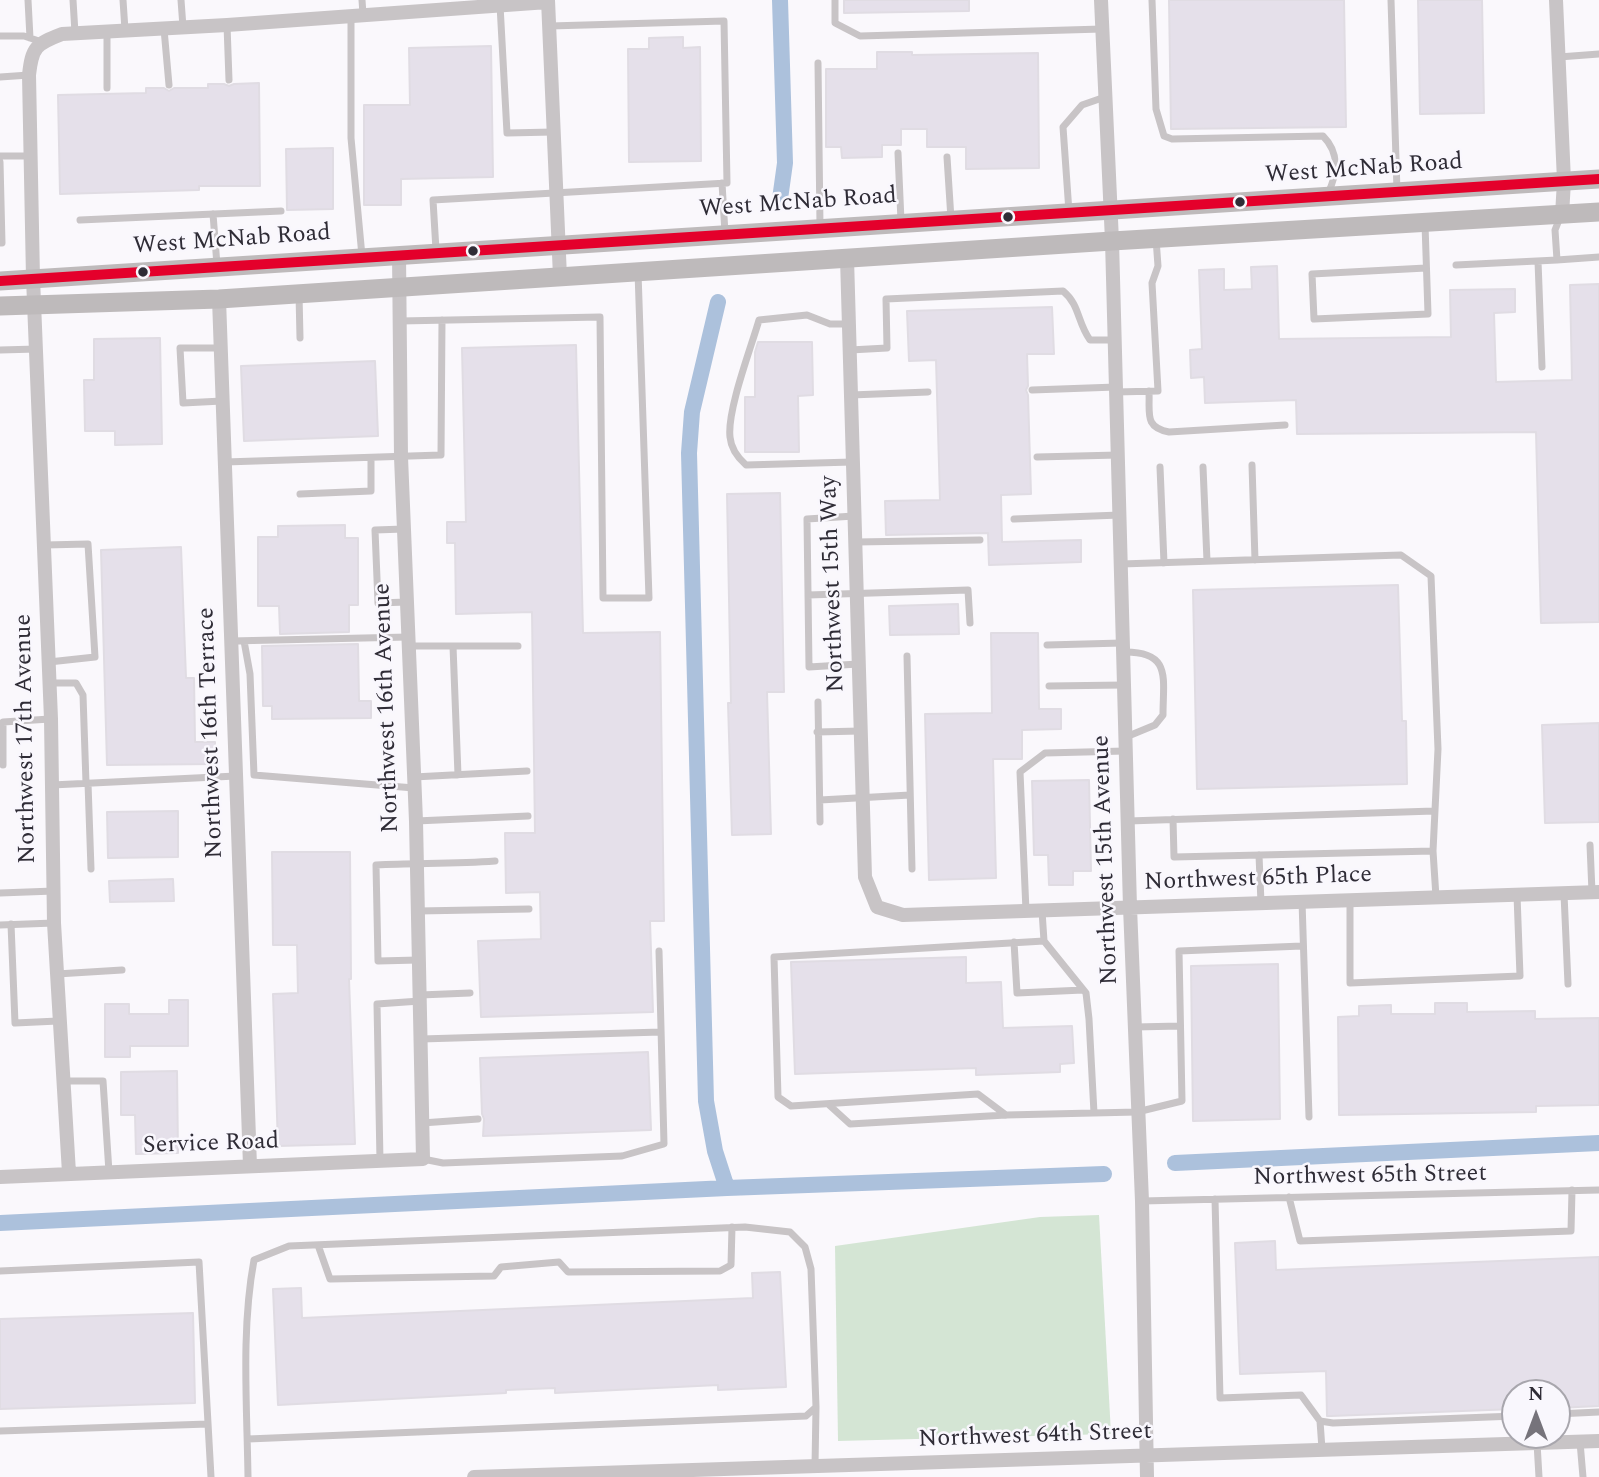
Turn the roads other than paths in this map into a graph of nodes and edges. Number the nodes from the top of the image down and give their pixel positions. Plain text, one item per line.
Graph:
1 (28, 0) edge
2 (73, 0) edge
3 (123, 0) edge
4 (181, 0) edge
5 (835, 0) edge
6 (1101, 0) edge
7 (1152, 0) edge
8 (1391, 0) edge
9 (1556, 0) edge
10 (548, 1) edge
11 (503, 3) edge
12 (359, 9) edge
13 (227, 25) junction
14 (549, 26) junction
15 (183, 27) junction
16 (164, 28) junction
17 (1102, 29) junction
18 (125, 30) junction
19 (107, 32) junction
20 (75, 33) junction
21 (0, 36) edge
22 (36, 40) junction
23 (1599, 54) edge
24 (1559, 57) junction
25 (818, 63) dead end
26 (29, 75) junction
27 (0, 77) edge
28 (229, 80) dead end
29 (169, 85) dead end
30 (107, 88) dead end
31 (1105, 97) junction
32 (553, 132) junction
33 (898, 153) dead end
34 (31, 156) junction
35 (947, 157) dead end
36 (0, 159) edge
37 (1599, 179) edge
38 (1563, 181) junction
39 (722, 183) junction
40 (556, 192) junction
41 (1397, 192) junction
42 (1327, 196) junction
43 (1109, 210) junction
44 (281, 211) dead end
45 (1599, 212) edge
46 (1069, 213) junction
47 (213, 214) junction
48 (1562, 215) junction
49 (951, 219) junction
50 (80, 220) dead end
51 (902, 222) junction
52 (1424, 223) junction
53 (820, 227) junction
54 (725, 233) junction
55 (1156, 239) junction
56 (1112, 241) junction
57 (0, 243) edge
58 (558, 244) junction
59 (436, 252) junction
60 (399, 254) junction
61 (362, 257) junction
62 (1599, 257) edge
63 (847, 258) junction
64 (1557, 260) junction
65 (1538, 261) junction
66 (1455, 265) dead end
67 (217, 266) junction
68 (1426, 268) junction
69 (638, 272) junction
70 (560, 277) junction
71 (33, 278) junction
72 (0, 281) edge
73 (400, 287) junction
74 (299, 294) junction
75 (219, 299) junction
76 (35, 304) junction
77 (0, 306) edge
78 (442, 320) junction
79 (400, 321) junction
80 (849, 324) junction
81 (300, 338) dead end
82 (1115, 340) junction
83 (221, 348) junction
84 (37, 349) junction
85 (0, 350) edge
86 (850, 350) junction
87 (1542, 367) dead end
88 (1032, 390) dead end
89 (1116, 390) junction
90 (1149, 391) junction
91 (928, 392) dead end
92 (851, 395) junction
93 (223, 401) junction
94 (1285, 425) dead end
95 (1118, 455) junction
96 (401, 457) junction
97 (1037, 457) dead end
98 (371, 458) junction
99 (853, 461) junction
100 (225, 462) junction
101 (1252, 465) dead end
102 (1160, 467) dead end
103 (1203, 467) dead end
104 (300, 494) dead end
105 (1119, 515) junction
106 (855, 516) junction
107 (1014, 519) dead end
108 (404, 529) junction
109 (980, 540) dead end
110 (856, 542) junction
111 (44, 545) junction
112 (1255, 560) junction
113 (1207, 561) junction
114 (1164, 563) junction
115 (1121, 564) junction
116 (857, 594) junction
117 (808, 595) junction
118 (407, 603) junction
119 (970, 623) dead end
120 (238, 641) junction
121 (409, 641) junction
122 (1047, 645) dead end
123 (453, 646) junction
124 (518, 646) dead end
125 (1123, 647) junction
126 (907, 656) dead end
127 (49, 662) junction
128 (859, 664) junction
129 (50, 683) junction
130 (1124, 685) junction
131 (1049, 686) dead end
132 (818, 702) dead end
133 (51, 719) junction
134 (861, 731) junction
135 (817, 732) junction
136 (1126, 744) junction
137 (3, 765) dead end
138 (527, 771) dead end
139 (458, 775) junction
140 (236, 776) junction
141 (414, 782) junction
142 (87, 783) junction
143 (52, 785) junction
144 (910, 795) junction
145 (863, 799) junction
146 (820, 800) junction
147 (1434, 811) junction
148 (528, 816) dead end
149 (1173, 819) junction
150 (416, 821) junction
151 (1128, 821) junction
152 (820, 822) dead end
153 (1590, 845) dead end
154 (1433, 851) junction
155 (1259, 855) junction
156 (495, 861) dead end
157 (417, 863) junction
158 (90, 869) dead end
159 (912, 869) dead end
160 (54, 891) junction
161 (1595, 892) edge
162 (0, 893) edge
163 (1564, 893) junction
164 (1517, 895) junction
165 (1436, 897) junction
166 (1350, 900) junction
167 (1301, 901) junction
168 (1261, 903) junction
169 (877, 906) joint
170 (1130, 907) junction
171 (529, 909) dead end
172 (418, 911) junction
173 (1026, 911) junction
174 (1042, 911) junction
175 (54, 923) junction
176 (11, 924) junction
177 (0, 925) edge
178 (1044, 941) junction
179 (1014, 942) junction
180 (1302, 946) junction
181 (659, 951) dead end
182 (419, 960) junction
183 (122, 970) dead end
184 (57, 974) junction
185 (1568, 984) dead end
186 (1083, 990) junction
187 (470, 993) dead end
188 (420, 998) junction
189 (58, 1021) junction
190 (1180, 1026) junction
191 (1135, 1027) junction
192 (660, 1031) junction
193 (421, 1039) junction
194 (62, 1081) junction
195 (828, 1104) junction
196 (1137, 1112) junction
197 (1094, 1113) junction
198 (1006, 1115) junction
199 (1309, 1117) dead end
200 (478, 1119) dead end
201 (422, 1123) junction
202 (423, 1159) junction
203 (380, 1161) junction
204 (250, 1166) junction
205 (109, 1172) junction
206 (69, 1173) junction
207 (0, 1177) edge
208 (1572, 1190) junction
209 (1599, 1190) edge
210 (1289, 1197) junction
211 (1215, 1199) junction
212 (1142, 1202) junction
213 (732, 1227) junction
214 (318, 1245) junction
215 (0, 1271) edge
216 (816, 1407) junction
217 (1599, 1412) edge
218 (1571, 1413) edge
219 (1501, 1417) edge
220 (1320, 1421) junction
221 (208, 1424) junction
222 (0, 1431) edge
223 (247, 1439) junction
224 (1571, 1441) edge
225 (1580, 1441) junction
226 (1599, 1441) edge
227 (1501, 1443) edge
228 (1537, 1449) edge
229 (1322, 1450) junction
230 (1146, 1455) junction
231 (815, 1467) junction
232 (904, 1471) edge
233 (659, 1474) edge
234 (211, 1477) edge
235 (248, 1477) edge
236 (474, 1477) edge
237 (1147, 1477) edge
238 (1539, 1477) edge
239 (1583, 1477) edge

1 - 22 lane
2 - 20 lane
3 - 18 lane
4 - 15 lane
5 - 17 lane
6 - 17 street, Northwest 15th Avenue
7 - 42 lane
8 - 41 lane
9 - 24 street
10 - 11 street
10 - 14 street
11 - 12 street
11 - 32 lane
12 - 13 street
12 - 61 lane
13 - 15 street
13 - 28 lane
14 - 32 street
14 - 39 lane
15 - 16 street
16 - 18 street
16 - 29 lane
17 - 31 street, Northwest 15th Avenue
18 - 19 street
19 - 20 street
19 - 30 lane
20 - 22 street
21 - 22 lane
22 - 26 street
23 - 24 lane
24 - 38 street
25 - 53 lane
26 - 27 lane
26 - 34 street, Northwest 17th Avenue
31 - 43 street, Northwest 15th Avenue
31 - 46 lane
32 - 40 street
33 - 51 lane
34 - 36 lane
34 - 71 street, Northwest 17th Avenue
35 - 49 lane
36 - 57 lane
37 - 38 main road, West McNab Road
38 - 41 main road, West McNab Road
38 - 48 street
39 - 40 lane
39 - 54 lane
40 - 58 street
40 - 59 lane
41 - 42 main road, West McNab Road
42 - 43 main road, West McNab Road
43 - 46 main road, West McNab Road
43 - 56 street, Northwest 15th Avenue
44 - 47 lane
45 - 48 main road
46 - 49 main road, West McNab Road
47 - 50 lane
47 - 67 lane
48 - 52 main road
48 - 64 lane
49 - 51 main road, West McNab Road
51 - 53 main road, West McNab Road
52 - 55 main road
52 - 68 lane
53 - 54 main road, West McNab Road
54 - 58 main road, West McNab Road
55 - 56 main road
55 - 90 lane
56 - 63 main road
56 - 82 street, Northwest 15th Avenue
58 - 59 main road, West McNab Road
58 - 70 street
59 - 60 main road, West McNab Road
60 - 61 main road, West McNab Road
60 - 73 street, Northwest 16th Avenue
61 - 67 main road, West McNab Road
62 - 64 lane
63 - 69 main road
63 - 80 street, Northwest 15th Way
64 - 65 lane
65 - 66 lane
65 - 87 lane
67 - 71 main road, West McNab Road
68 - 68 lane
69 - 70 main road
69 - 78 lane
70 - 73 main road
71 - 72 main road, West McNab Road
71 - 76 street, Northwest 17th Avenue
73 - 74 main road
73 - 79 street, Northwest 16th Avenue
74 - 75 main road
74 - 81 lane
75 - 76 main road
75 - 83 street, Northwest 16th Terrace
76 - 77 main road
76 - 84 street, Northwest 17th Avenue
78 - 79 lane
78 - 96 lane
79 - 96 street, Northwest 16th Avenue
80 - 86 street, Northwest 15th Way
80 - 99 lane
82 - 86 lane
82 - 89 street, Northwest 15th Avenue
83 - 93 street, Northwest 16th Terrace
83 - 93 lane
84 - 85 lane
84 - 111 street, Northwest 17th Avenue
86 - 92 street, Northwest 15th Way
88 - 89 lane
89 - 90 lane
89 - 95 street, Northwest 15th Avenue
90 - 94 lane
91 - 92 lane
92 - 99 street, Northwest 15th Way
93 - 100 street, Northwest 16th Terrace
95 - 97 lane
95 - 105 street, Northwest 15th Avenue
96 - 98 lane
96 - 108 street, Northwest 16th Avenue
98 - 100 lane
98 - 104 lane
99 - 106 street, Northwest 15th Way
100 - 120 street, Northwest 16th Terrace
101 - 112 lane
102 - 114 lane
103 - 113 lane
105 - 107 lane
105 - 115 street, Northwest 15th Avenue
106 - 110 street, Northwest 15th Way
106 - 117 lane
108 - 118 street, Northwest 16th Avenue
108 - 118 lane
109 - 110 lane
110 - 116 street, Northwest 15th Way
111 - 127 street, Northwest 17th Avenue
111 - 127 lane
112 - 113 lane
112 - 147 lane
113 - 114 lane
114 - 115 lane
115 - 125 street, Northwest 15th Avenue
116 - 117 lane
116 - 119 lane
116 - 128 street, Northwest 15th Way
117 - 128 lane
118 - 121 street, Northwest 16th Avenue
120 - 121 lane
120 - 140 street, Northwest 16th Terrace
120 - 141 lane
121 - 123 lane
121 - 141 street, Northwest 16th Avenue
122 - 125 lane
123 - 124 lane
123 - 139 lane
125 - 130 street, Northwest 15th Avenue
125 - 136 lane
126 - 144 lane
127 - 129 street, Northwest 17th Avenue
128 - 134 street, Northwest 15th Way
129 - 133 street, Northwest 17th Avenue
129 - 142 lane
130 - 131 lane
130 - 136 street, Northwest 15th Avenue
132 - 135 lane
133 - 137 lane
133 - 143 street, Northwest 17th Avenue
134 - 135 lane
134 - 145 street, Northwest 15th Way
135 - 146 lane
136 - 151 street, Northwest 15th Avenue
136 - 173 lane
138 - 139 lane
139 - 141 lane
140 - 142 lane
140 - 204 street, Northwest 16th Terrace
141 - 150 street, Northwest 16th Avenue
142 - 143 lane
142 - 158 lane
143 - 160 street, Northwest 17th Avenue
144 - 145 lane
144 - 159 lane
145 - 146 lane
145 - 169 street, Northwest 15th Way
146 - 152 lane
147 - 149 lane
147 - 154 lane
148 - 150 lane
149 - 151 lane
149 - 155 lane
150 - 157 street, Northwest 16th Avenue
151 - 170 street, Northwest 15th Avenue
153 - 161 lane
154 - 155 lane
154 - 165 lane
155 - 168 lane
156 - 157 lane
157 - 172 street, Northwest 16th Avenue
157 - 182 lane
160 - 162 lane
160 - 175 street, Northwest 17th Avenue
161 - 163 street, Northwest 65th Place
163 - 164 street, Northwest 65th Place
163 - 185 lane
164 - 165 street, Northwest 65th Place
164 - 166 lane
165 - 166 street, Northwest 65th Place
166 - 167 street, Northwest 65th Place
167 - 168 street, Northwest 65th Place
167 - 180 lane
168 - 170 street, Northwest 65th Place
169 - 173 street, Northwest 65th Place
170 - 174 street, Northwest 65th Place
170 - 191 street, Northwest 15th Avenue
171 - 172 lane
172 - 182 street, Northwest 16th Avenue
173 - 174 street, Northwest 65th Place
174 - 178 lane
175 - 176 lane
175 - 184 street, Northwest 17th Avenue
176 - 177 lane
176 - 189 lane
178 - 179 lane
178 - 186 lane
179 - 186 lane
179 - 195 lane
180 - 190 lane
180 - 199 lane
181 - 192 lane
182 - 188 street, Northwest 16th Avenue
183 - 184 lane
184 - 189 street, Northwest 17th Avenue
186 - 197 lane
187 - 188 lane
188 - 193 street, Northwest 16th Avenue
188 - 203 lane
189 - 194 street, Northwest 17th Avenue
190 - 191 lane
190 - 196 lane
191 - 196 street, Northwest 15th Avenue
192 - 193 lane
192 - 202 lane
193 - 201 street, Northwest 16th Avenue
194 - 205 lane
194 - 206 street, Northwest 17th Avenue
195 - 198 lane
195 - 198 lane
196 - 197 lane
196 - 212 street, Northwest 15th Avenue
197 - 198 lane
200 - 201 lane
201 - 202 street, Northwest 16th Avenue
202 - 203 street, Service Road
203 - 204 street, Service Road
204 - 205 street, Service Road
205 - 206 street, Service Road
206 - 207 street, Service Road
208 - 209 lane, Northwest 65th Street
208 - 210 lane, Northwest 65th Street
208 - 210 lane
210 - 211 lane, Northwest 65th Street
211 - 212 lane, Northwest 65th Street
211 - 220 lane
212 - 230 street, Northwest 15th Avenue
213 - 214 lane
213 - 214 lane
213 - 216 lane
214 - 223 lane
215 - 221 lane
216 - 223 lane
216 - 231 lane
217 - 218 lane
219 - 220 lane
220 - 229 lane
221 - 222 lane
221 - 234 lane
223 - 235 lane
224 - 225 street, Northwest 64th Street
225 - 226 street, Northwest 64th Street
225 - 239 lane
227 - 229 street, Northwest 64th Street
228 - 238 lane
229 - 230 street, Northwest 64th Street
230 - 232 street, Northwest 64th Street
230 - 237 street, Northwest 15th Avenue
231 - 232 street, Northwest 64th Street
231 - 233 street, Northwest 64th Street
233 - 236 street, Northwest 64th Street

